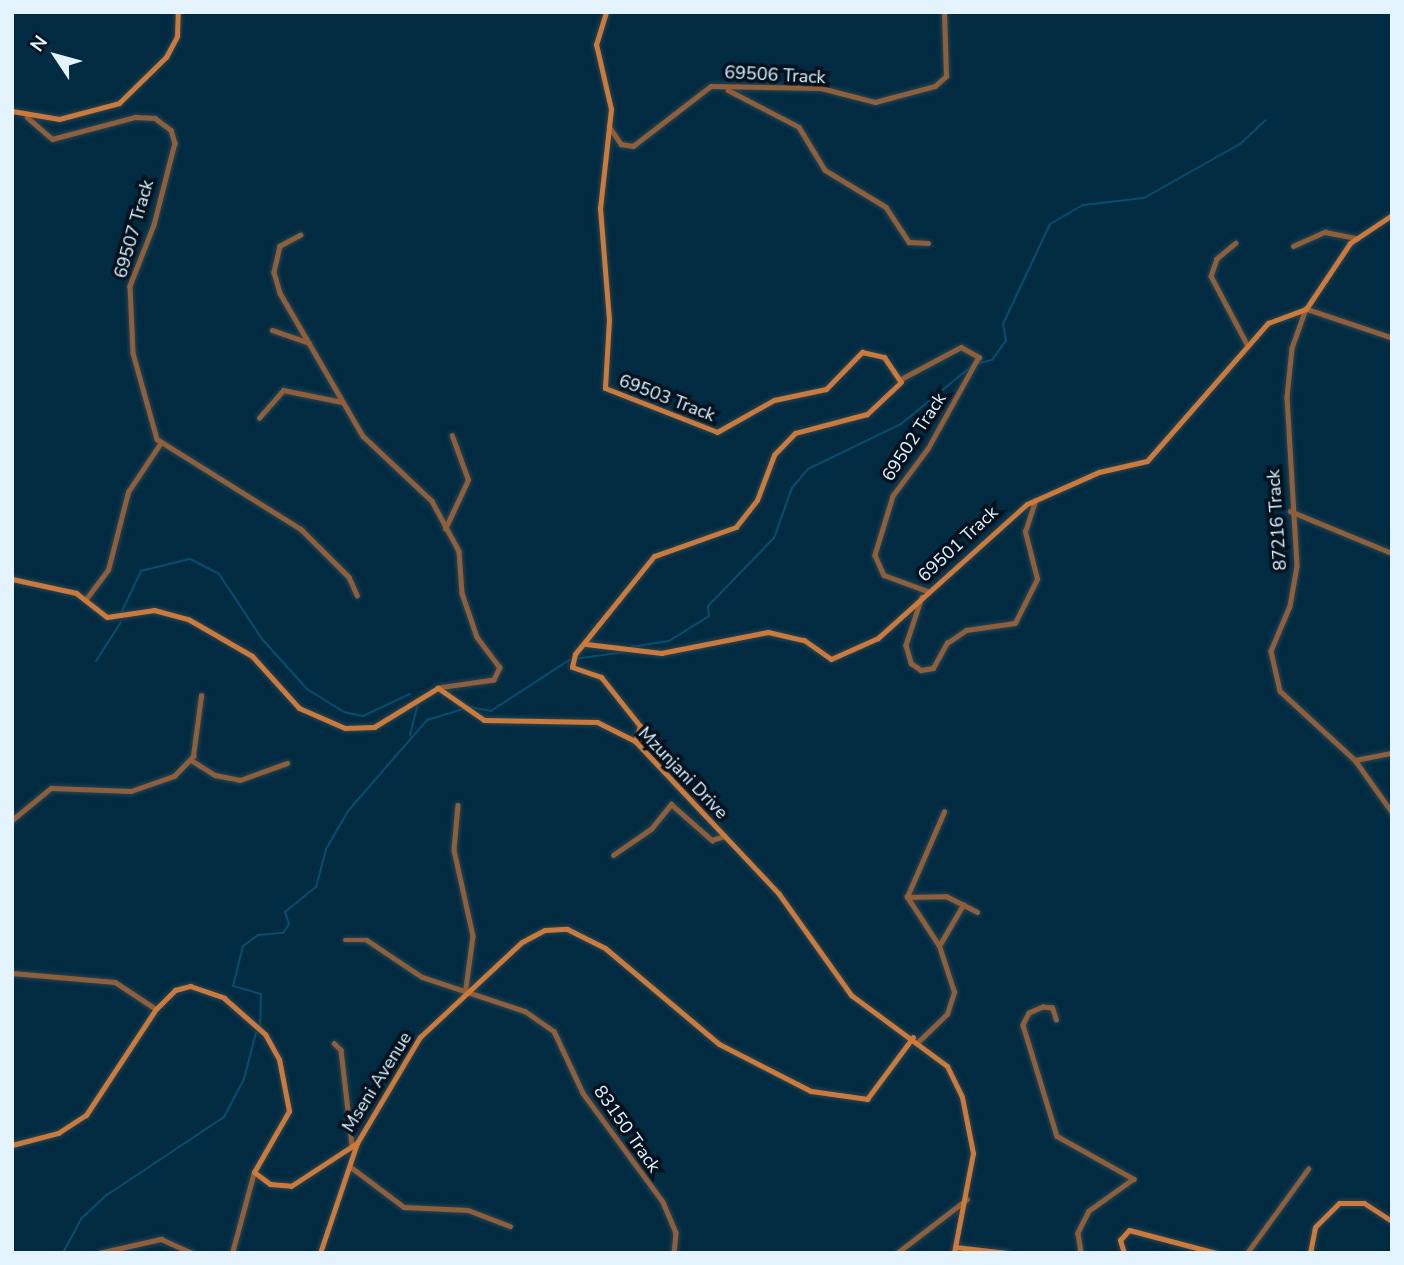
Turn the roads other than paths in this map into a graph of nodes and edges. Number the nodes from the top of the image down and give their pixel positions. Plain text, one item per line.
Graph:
1 (178, 12) edge
2 (606, 12) edge
3 (944, 12) edge
4 (727, 90) junction
5 (12, 111) edge
6 (27, 117) junction
7 (607, 122) junction
8 (1392, 215) edge
9 (301, 235) dead end
10 (1357, 238) junction
11 (928, 243) dead end
12 (1236, 243) dead end
13 (1293, 246) dead end
14 (1306, 309) junction
15 (272, 330) dead end
16 (1392, 338) edge
17 (310, 343) junction
18 (1248, 346) junction
19 (901, 379) junction
20 (343, 402) junction
21 (259, 418) dead end
22 (452, 436) dead end
23 (160, 444) junction
24 (1038, 498) junction
25 (1289, 511) junction
26 (445, 530) junction
27 (1392, 553) edge
28 (12, 579) edge
29 (927, 590) junction
30 (358, 595) dead end
31 (922, 597) junction
32 (86, 599) junction
33 (586, 644) junction
34 (438, 688) junction
35 (201, 696) dead end
36 (635, 741) junction
37 (1392, 753) edge
38 (191, 760) junction
39 (1355, 760) junction
40 (287, 763) dead end
41 (458, 805) dead end
42 (1392, 811) edge
43 (944, 812) dead end
44 (12, 820) edge
45 (724, 836) junction
46 (613, 855) dead end
47 (907, 897) junction
48 (964, 905) junction
49 (977, 912) dead end
50 (345, 940) dead end
51 (939, 946) junction
52 (12, 973) edge
53 (468, 989) junction
54 (156, 1009) junction
55 (1056, 1020) dead end
56 (916, 1039) junction
57 (334, 1043) dead end
58 (355, 1144) junction
59 (12, 1145) edge
60 (351, 1167) junction
61 (1308, 1169) dead end
62 (254, 1172) junction
63 (967, 1199) junction
64 (1392, 1221) edge
65 (510, 1226) dead end
66 (1253, 1245) junction
67 (954, 1250) edge
68 (99, 1253) edge
69 (193, 1253) edge
70 (232, 1253) edge
71 (320, 1253) edge
72 (674, 1253) edge
73 (897, 1253) edge
74 (1008, 1253) edge
75 (1081, 1253) edge
76 (1124, 1253) edge
77 (1216, 1253) edge
78 (1247, 1253) edge
79 (1253, 1253) edge
80 (1310, 1253) edge

1 - 6 street
2 - 7 street, 69503 Track
3 - 4 street, 69506 Track
4 - 7 street, 69506 Track
4 - 11 street
5 - 6 street
6 - 23 street, 69507 Track
7 - 19 street, 69503 Track
8 - 10 street, 87216 Track
9 - 17 street
10 - 13 street
10 - 14 street, 87216 Track
12 - 18 street
14 - 16 street
14 - 18 street, 69501 Track
14 - 25 street, 87216 Track
15 - 17 street
17 - 20 street
18 - 24 street, 69501 Track
19 - 29 street, 69502 Track
19 - 33 street
20 - 21 street
20 - 26 street
22 - 26 street
23 - 30 street
23 - 32 street
24 - 29 street, 69501 Track
24 - 31 street
25 - 27 street
25 - 39 street, 87216 Track
26 - 34 street
28 - 32 street
29 - 31 street, 69501 Track
31 - 33 street, 69501 Track
32 - 34 street
33 - 36 street
34 - 36 street, Mzunjani Drive
35 - 38 street
36 - 45 street, Mzunjani Drive
37 - 39 street
38 - 40 street
38 - 44 street
39 - 42 street, 87216 Track
41 - 53 street
43 - 47 street
45 - 46 street
45 - 56 street, Mzunjani Drive
47 - 48 street
47 - 51 street
48 - 49 street
48 - 51 street
50 - 53 street, 83150 Track
51 - 56 street
52 - 54 street
53 - 56 street, Mseni Avenue
53 - 58 street, Mseni Avenue
53 - 72 street, 83150 Track
54 - 59 street
54 - 62 street
55 - 75 street
56 - 63 street, Mzunjani Drive
57 - 58 street
58 - 60 street
58 - 62 street, Mseni Avenue
60 - 65 street
60 - 71 street
61 - 66 street
62 - 70 street
63 - 67 street, Mzunjani Drive
63 - 73 street
64 - 80 street
66 - 78 street
66 - 79 street
67 - 74 street
68 - 69 street
76 - 77 street

